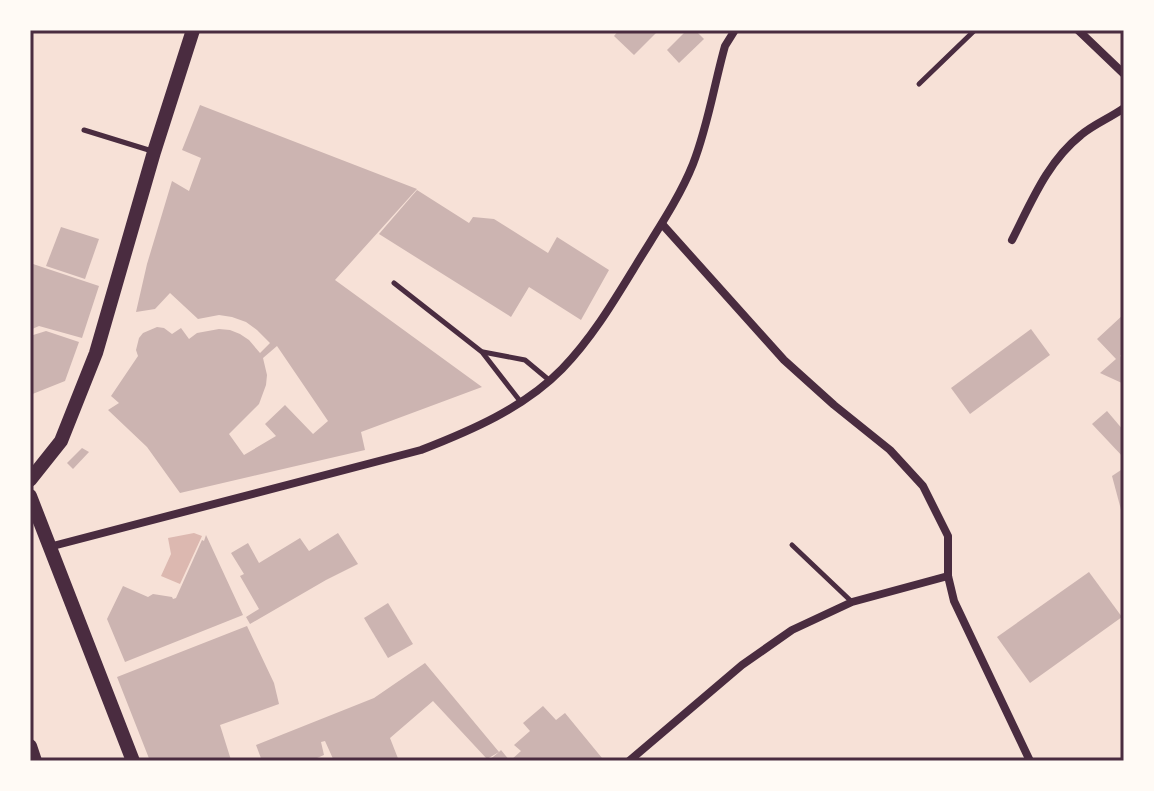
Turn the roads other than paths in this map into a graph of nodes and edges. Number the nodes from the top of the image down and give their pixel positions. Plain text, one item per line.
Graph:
1 (193, 30) edge
2 (735, 30) edge
3 (975, 30) edge
4 (1078, 30) edge
5 (1124, 74) edge
6 (919, 84) dead end
7 (1124, 108) edge
8 (84, 130) dead end
9 (154, 152) junction
10 (662, 224) junction
11 (1012, 240) dead end
12 (394, 283) dead end
13 (482, 352) junction
14 (550, 380) junction
15 (520, 401) junction
16 (30, 480) edge
17 (30, 496) edge
18 (792, 545) dead end
19 (49, 547) junction
20 (948, 576) junction
21 (852, 602) junction
22 (30, 746) edge
23 (35, 761) edge
24 (133, 761) edge
25 (629, 761) edge
26 (1030, 761) edge

1 - 9 street
2 - 10 street
3 - 6 lane
4 - 5 street
7 - 11 street
8 - 9 lane
9 - 16 street
10 - 14 street
10 - 20 street
12 - 13 lane
13 - 14 lane
13 - 15 lane
14 - 15 street
15 - 19 street
17 - 19 street
18 - 21 lane
19 - 24 street
20 - 21 street
20 - 26 street
21 - 25 street
22 - 23 street

